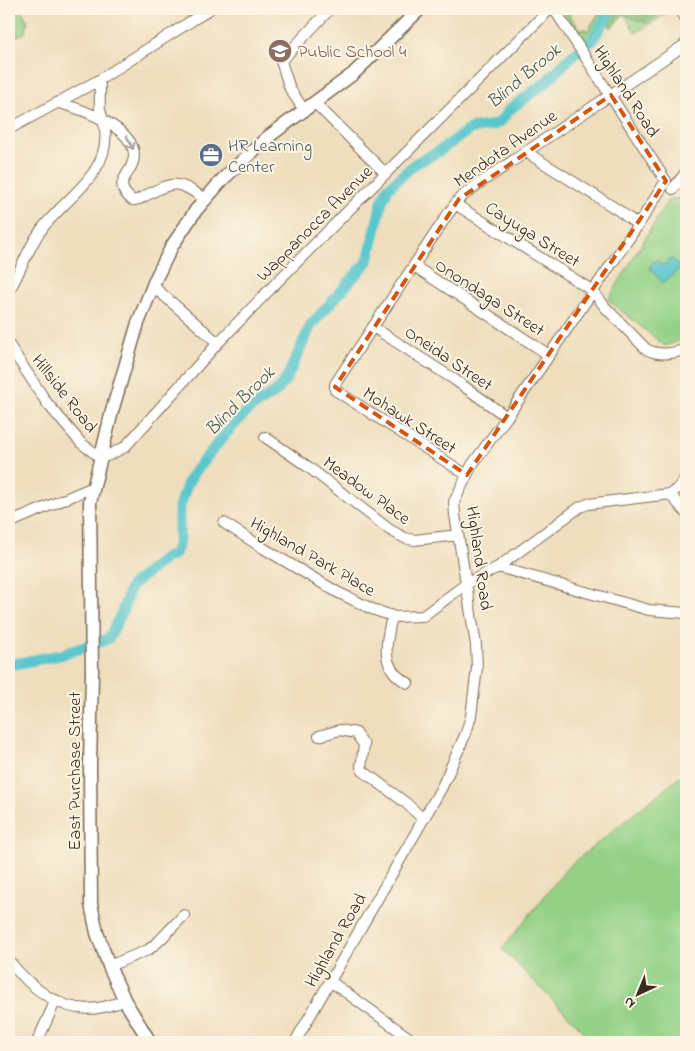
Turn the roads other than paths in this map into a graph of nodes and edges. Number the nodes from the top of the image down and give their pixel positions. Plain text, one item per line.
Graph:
1 (210, 9) edge
2 (330, 9) edge
3 (420, 9) edge
4 (552, 9) edge
5 (680, 9) edge
6 (686, 18) edge
7 (686, 44) edge
8 (99, 80) junction
9 (611, 95) junction
10 (59, 103) junction
11 (310, 107) junction
12 (103, 121) junction
13 (9, 129) edge
14 (526, 152) junction
15 (686, 172) edge
16 (386, 174) junction
17 (673, 189) dead end
18 (205, 199) junction
19 (456, 204) junction
20 (638, 225) junction
21 (414, 266) junction
22 (153, 286) junction
23 (9, 291) edge
24 (593, 292) junction
25 (373, 327) junction
26 (218, 343) junction
27 (9, 345) edge
28 (686, 349) edge
29 (550, 355) junction
30 (336, 391) joint
31 (507, 417) junction
32 (265, 437) dead end
33 (100, 457) junction
34 (467, 475) junction
35 (686, 477) edge
36 (93, 487) junction
37 (670, 494) junction
38 (686, 513) edge
39 (224, 522) dead end
40 (9, 523) edge
41 (458, 535) junction
42 (498, 567) junction
43 (466, 584) junction
44 (686, 613) edge
45 (392, 616) junction
46 (408, 683) dead end
47 (318, 736) dead end
48 (423, 819) junction
49 (184, 915) dead end
50 (9, 961) edge
51 (109, 966) junction
52 (330, 982) junction
53 (56, 1000) junction
54 (124, 1001) junction
55 (37, 1042) edge
56 (150, 1042) edge
57 (295, 1042) edge
58 (415, 1042) edge

1 - 8 street
2 - 11 street
3 - 11 main road
4 - 9 street, Highland Road
4 - 16 street, Wappanocca Avenue
5 - 6 street
7 - 9 street, Mendota Avenue
8 - 10 street
8 - 12 street
9 - 14 street, Mendota Avenue
9 - 20 street, Highland Road
10 - 12 street
10 - 13 street
11 - 16 street
11 - 18 main road
12 -> 18 street
12 - 23 street
14 - 19 street, Mendota Avenue
14 - 20 street
15 - 17 street
16 - 26 street, Wappanocca Avenue
18 - 22 main road
19 - 21 street, Mendota Avenue
19 - 24 street, Cayuga Street
20 - 24 street, Highland Road
21 - 25 street, Mendota Avenue
21 - 29 street, Onondaga Street
22 - 26 street
22 - 33 main road
24 - 28 street, Cayuga Street
24 - 29 street, Highland Road
25 - 30 street, Mendota Avenue
25 - 31 street, Oneida Street
26 - 33 street, Wappanocca Avenue
27 - 33 street, Hillside Road
29 - 31 street, Highland Road
30 - 34 street, Mohawk Street
31 - 34 street, Highland Road
32 - 41 street, Meadow Place
33 - 36 main road, East Purchase Street
34 - 41 street, Highland Road
35 - 37 street
36 - 40 street
36 - 51 main road, East Purchase Street
37 - 38 street
37 - 42 street, Highland Park Place
39 - 45 street, Highland Park Place
41 - 43 street, Highland Road
42 - 43 street, Highland Park Place
42 - 44 street
43 - 45 street, Highland Park Place
43 - 48 street, Highland Road
45 - 46 street
47 - 48 street
48 - 52 street, Highland Road
49 - 51 street
50 - 53 street
51 - 54 main road, East Purchase Street
52 - 57 street, Highland Road
52 - 58 street
53 - 54 street
53 - 55 street
54 - 56 main road, East Purchase Street

